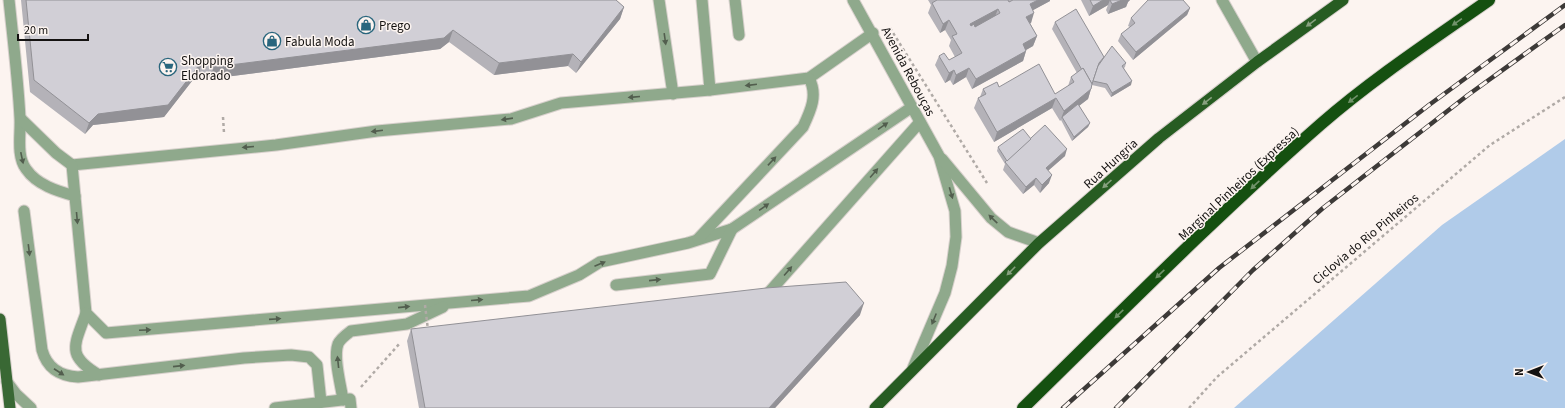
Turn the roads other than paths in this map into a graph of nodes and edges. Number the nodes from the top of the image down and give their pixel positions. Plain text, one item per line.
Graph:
1 (9, 0) edge
2 (659, 0) edge
3 (702, 0) edge
4 (735, 0) edge
5 (853, 0) edge
6 (1222, 0) edge
7 (1343, 0) edge
8 (1489, 0) edge
9 (873, 33) junction
10 (738, 35) dead end
11 (1257, 62) junction
12 (809, 78) junction
13 (710, 90) junction
14 (673, 94) junction
15 (912, 107) junction
16 (21, 119) junction
17 (920, 122) junction
18 (939, 156) junction
19 (72, 165) junction
20 (75, 196) junction
21 (24, 211) dead end
22 (732, 229) junction
23 (697, 240) junction
24 (1039, 243) junction
25 (616, 285) dead end
26 (762, 300) edge
27 (448, 304) junction
28 (86, 312) junction
29 (0, 319) edge
30 (913, 368) junction
31 (99, 375) junction
32 (7, 382) junction
33 (321, 402) junction
34 (348, 403) edge
35 (10, 408) edge
36 (31, 408) edge
37 (276, 408) edge
38 (875, 408) edge
39 (1023, 408) edge

1 - 16 street
2 -> 14 street
3 - 13 street
4 - 10 street
5 - 9 street, Avenida Rebouças
6 - 11 street
7 -> 11 highway, Rua Hungria
8 -> 39 highway, Marginal Pinheiros (Expressa)
9 - 12 street
9 - 15 street, Avenida Rebouças
11 -> 24 highway, Rua Hungria
12 -> 13 street
23 -> 12 street
13 - 14 street
14 -> 19 street
15 - 17 street, Avenida Rebouças
22 -> 15 street
16 - 19 street
16 -> 20 street
17 - 18 street, Avenida Rebouças
26 -> 17 street
24 -> 18 street, Avenida Rebouças
18 -> 30 street, Avenida Rebouças
19 - 20 street
20 -> 28 street
21 -> 31 street
22 - 23 street
25 -> 22 street
27 -> 23 street
24 -> 30 highway, Rua Hungria
28 -> 27 street
34 -> 27 street
28 - 31 street
29 - 32 main road
30 - 38 highway, Rua Hungria
31 -> 33 street
32 - 35 main road
32 - 36 street
33 - 34 street
33 - 37 street

